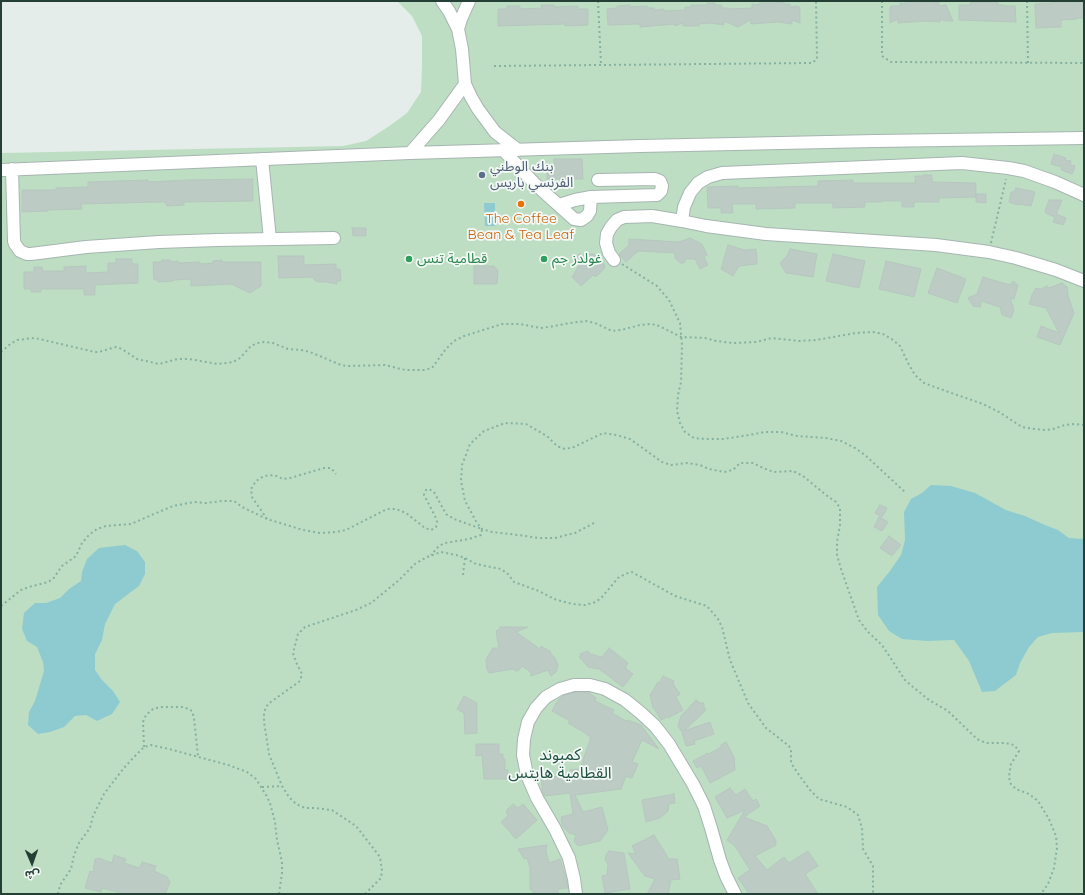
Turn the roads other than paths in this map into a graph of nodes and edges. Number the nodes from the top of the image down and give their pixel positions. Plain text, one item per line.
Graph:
1 (442, 1) edge
2 (469, 1) edge
3 (458, 29) junction
4 (465, 84) junction
5 (1084, 138) edge
6 (518, 150) junction
7 (504, 151) junction
8 (410, 153) junction
9 (262, 159) junction
10 (6, 170) edge
11 (598, 180) dead end
12 (1084, 195) edge
13 (591, 197) junction
14 (559, 205) junction
15 (682, 220) junction
16 (334, 238) dead end
17 (270, 239) junction
18 (614, 260) road end
19 (1084, 281) edge
20 (576, 894) edge
21 (735, 894) edge

1 - 3 street
2 - 3 street
3 - 4 street
4 - 6 street
4 - 8 street
5 - 6 street
6 - 7 street
7 - 8 street
7 - 14 street
8 - 9 street
9 - 10 street
9 - 17 street
10 - 17 street
11 - 13 street
12 - 15 street
13 - 14 street
13 - 14 street
15 - 18 street
15 - 19 street
16 - 17 street
20 - 21 street

